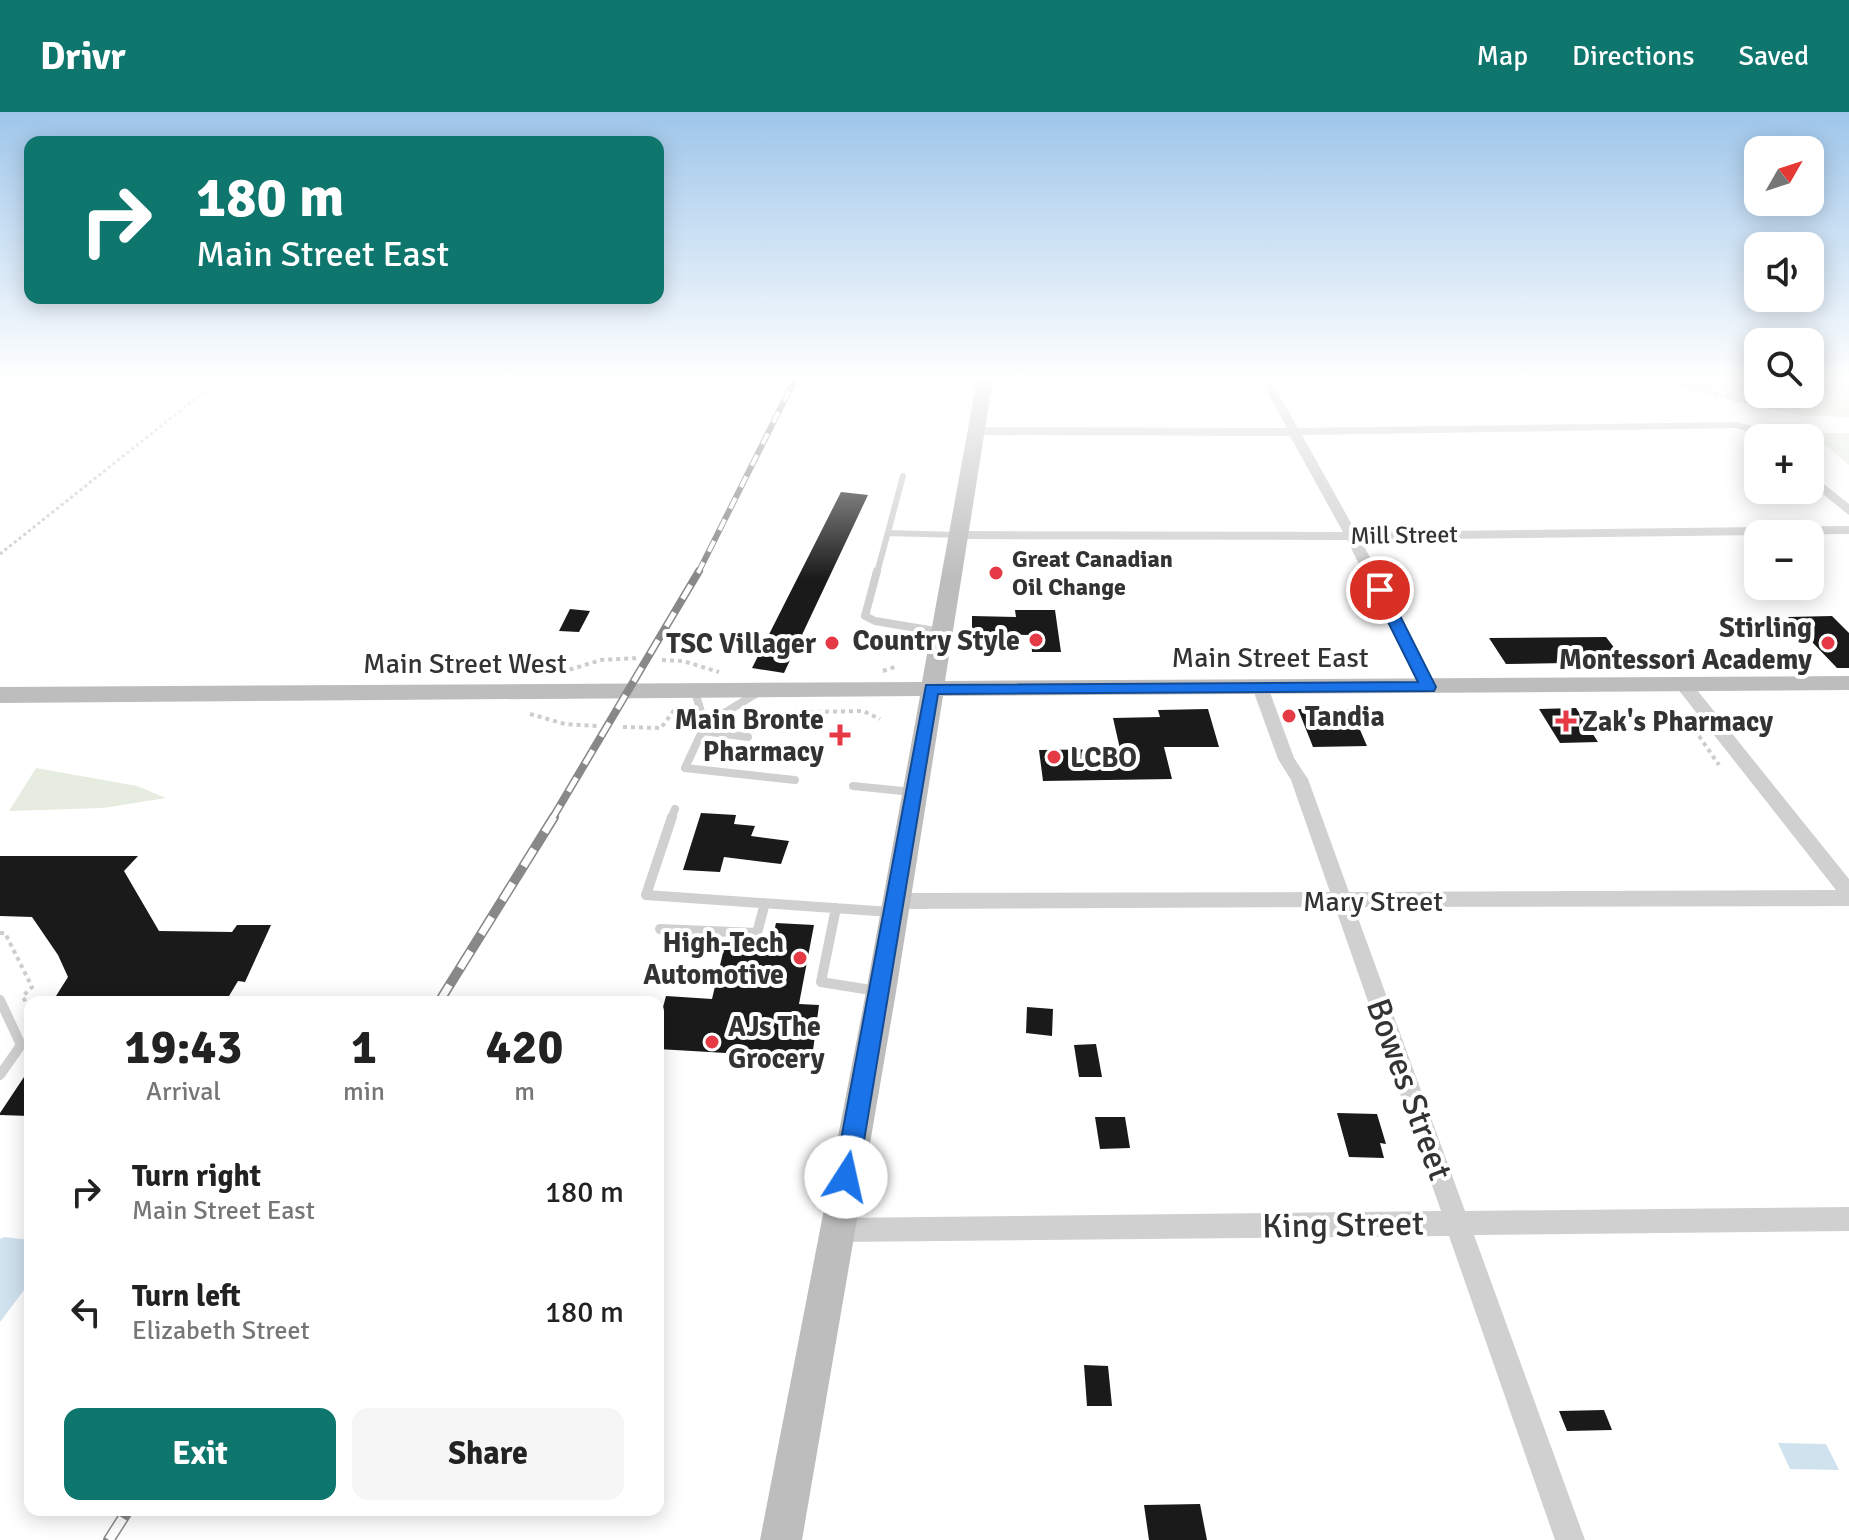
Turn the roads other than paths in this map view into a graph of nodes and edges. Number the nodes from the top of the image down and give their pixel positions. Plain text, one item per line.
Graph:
1 (974, 446) edge
2 (1303, 446) edge
3 (903, 476) dead end
4 (1824, 489) edge
5 (1849, 511) edge
6 (1849, 530) edge
7 (888, 533) junction
8 (959, 535) junction
9 (1352, 536) junction
10 (941, 632) junction
11 (1849, 683) edge
12 (1683, 684) junction
13 (1260, 687) junction
14 (1428, 687) junction
15 (931, 689) junction
16 (759, 691) junction
17 (0, 695) edge
18 (689, 702) junction
19 (704, 728) junction
20 (748, 737) dead end
21 (795, 780) dead end
22 (853, 786) dead end
23 (915, 792) junction
24 (675, 809) dead end
25 (1849, 896) edge
26 (1343, 901) junction
27 (765, 903) junction
28 (896, 907) junction
29 (836, 908) junction
30 (660, 929) dead end
31 (881, 992) junction
32 (0, 1000) edge
33 (24, 1045) edge
34 (24, 1048) edge
35 (0, 1075) edge
36 (1849, 1219) edge
37 (1457, 1223) junction
38 (837, 1230) junction
39 (781, 1540) edge
40 (1570, 1540) edge

1 - 8 main road
2 - 9 street
3 - 7 lane
4 - 5 street
6 - 9 street, Mill Street
7 - 8 lane
7 - 10 lane
8 - 9 street, Mill Street
8 - 10 main road
9 - 14 street
10 - 15 main road
11 - 12 main road, Main Street East
12 - 14 main road, Main Street East
12 - 25 street
13 - 14 main road, Main Street East
13 - 15 main road, Main Street East
13 - 26 street, Bowes Street
15 - 16 main road, Main Street West
15 - 23 main road
16 - 18 main road, Main Street West
16 - 19 lane
17 - 18 main road, Main Street West
18 - 19 lane
19 - 20 lane
19 - 21 lane
22 - 23 lane
23 - 28 main road
24 - 27 lane
25 - 26 street, Mary Street
26 - 28 street, Mary Street
26 - 37 street, Bowes Street
27 - 29 lane
27 - 30 lane
28 - 29 lane
28 - 31 main road
29 - 31 lane
31 - 38 main road
32 - 33 lane
34 - 35 lane
36 - 37 street, King Street
37 - 38 street, King Street
37 - 40 street, Bowes Street
38 - 39 main road

